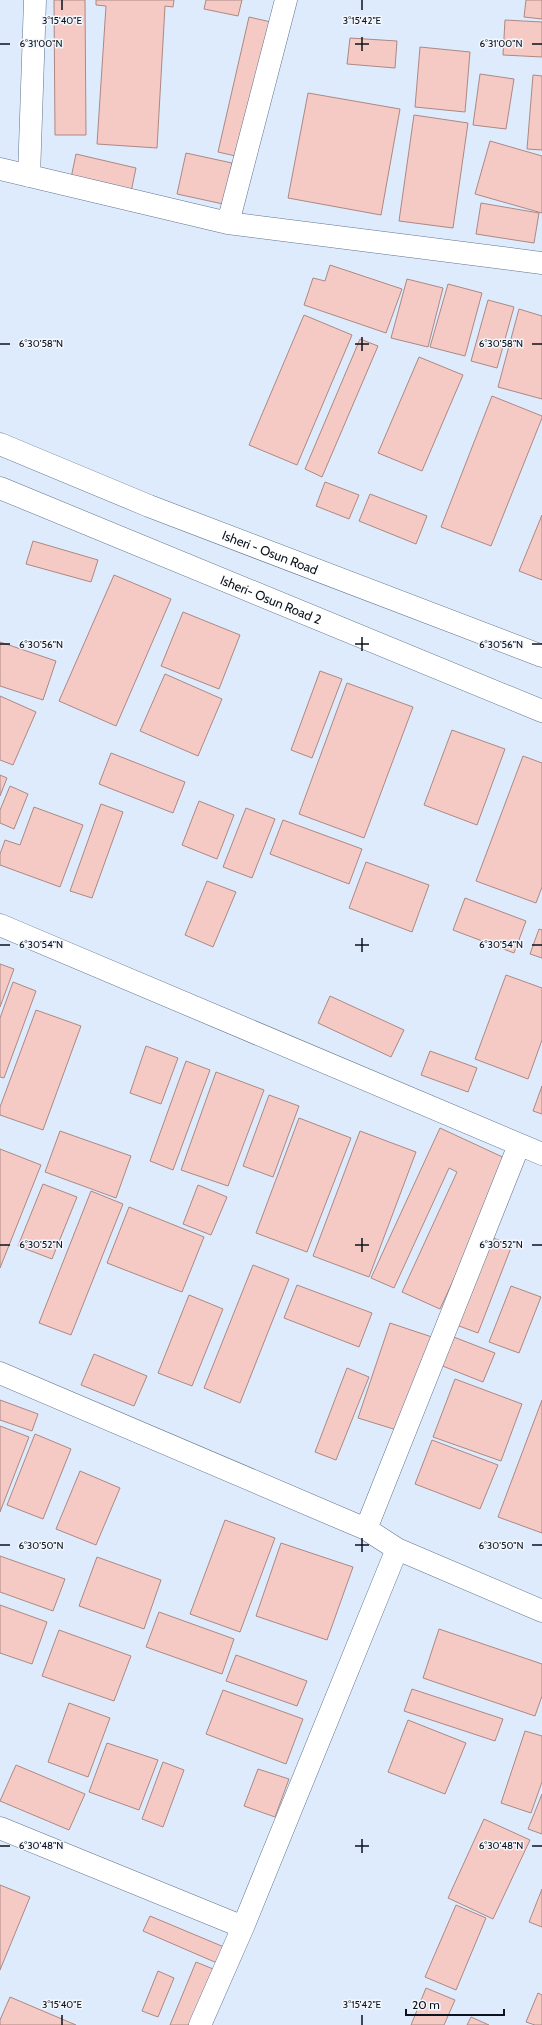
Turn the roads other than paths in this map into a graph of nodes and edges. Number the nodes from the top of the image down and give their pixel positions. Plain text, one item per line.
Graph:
1 (35, 0) edge
2 (286, 0) edge
3 (0, 169) edge
4 (29, 176) junction
5 (228, 223) junction
6 (542, 263) edge
7 (0, 444) edge
8 (0, 488) edge
9 (542, 656) edge
10 (542, 711) edge
11 (0, 925) edge
12 (519, 1145) junction
13 (542, 1154) edge
14 (0, 1373) edge
15 (366, 1528) junction
16 (397, 1549) junction
17 (542, 1611) edge
18 (0, 1828) edge
19 (243, 1928) junction
20 (200, 2025) edge

1 - 4 street
2 - 5 street
3 - 4 street
4 - 5 street
5 - 6 street
7 - 9 street, Isheri - Osun Road
8 - 10 street, Isheri- Osun Road 2
11 - 12 street
12 - 13 street
12 - 15 street
14 - 15 street
15 - 16 street
16 - 17 street
16 - 19 street
18 - 19 street
19 - 20 street

